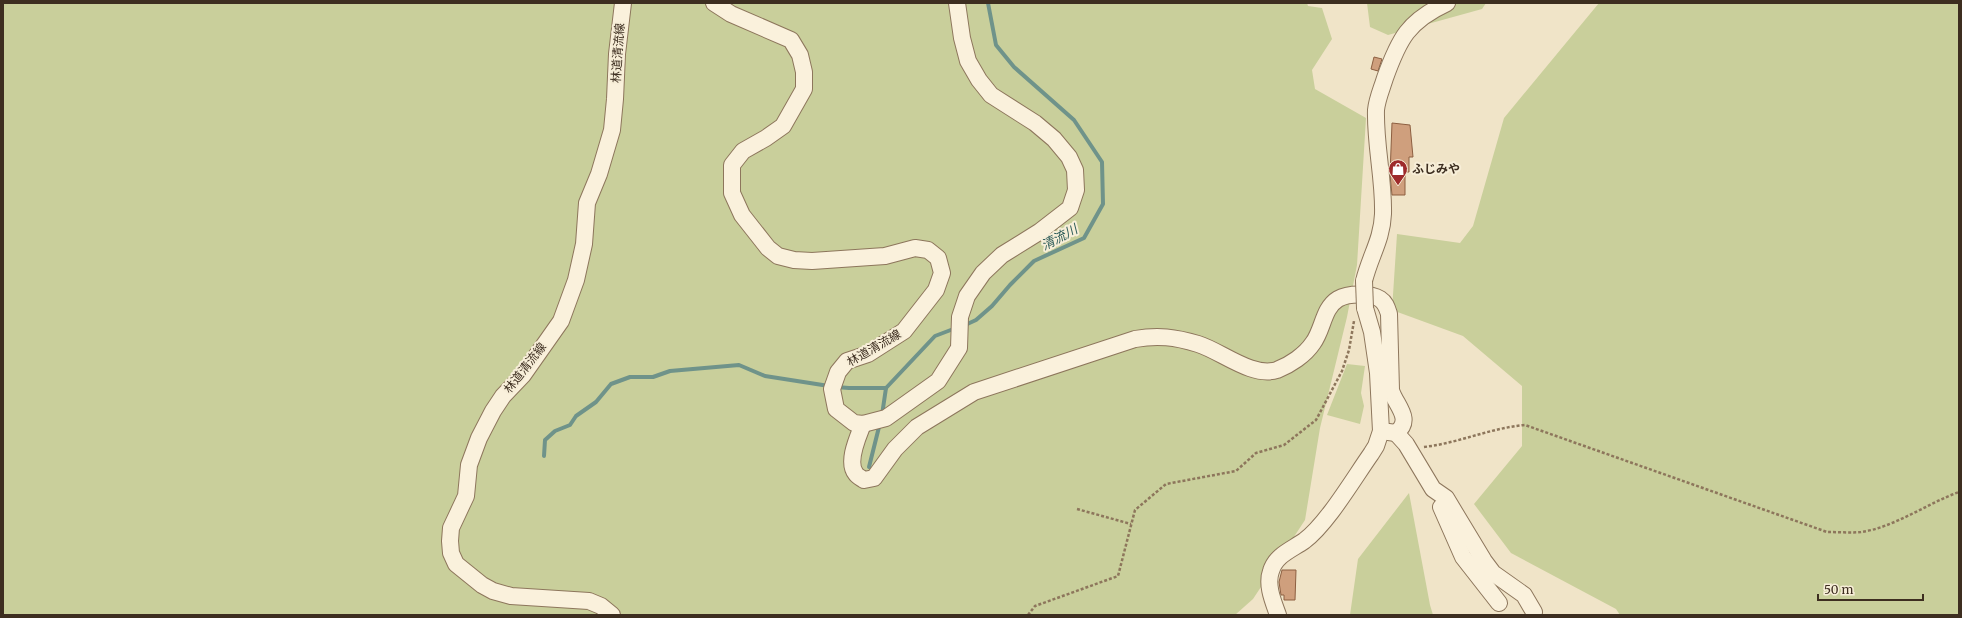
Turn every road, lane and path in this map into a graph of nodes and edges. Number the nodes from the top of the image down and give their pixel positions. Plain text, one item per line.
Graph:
1 (623, 3) edge
2 (714, 3) edge
3 (957, 3) edge
4 (1447, 3) edge
5 (1365, 311) junction
6 (863, 424) junction
7 (1380, 431) junction
8 (1401, 438) junction
9 (1434, 489) junction
10 (1959, 492) edge
11 (1077, 509) dead end
12 (1131, 524) junction
13 (1499, 603) dead end
14 (1534, 612) dead end
15 (612, 615) edge
16 (1028, 615) edge
17 (1278, 615) edge

1 - 15 street, 林道清流線
2 - 6 street, 林道清流線
3 - 6 street
4 - 5 street, bridge
5 - 7 street
5 - 12 path
6 - 8 street
7 - 8 street
7 - 17 street
8 - 9 street
8 - 10 path
9 - 13 street
9 - 14 street
11 - 12 path
12 - 16 path

